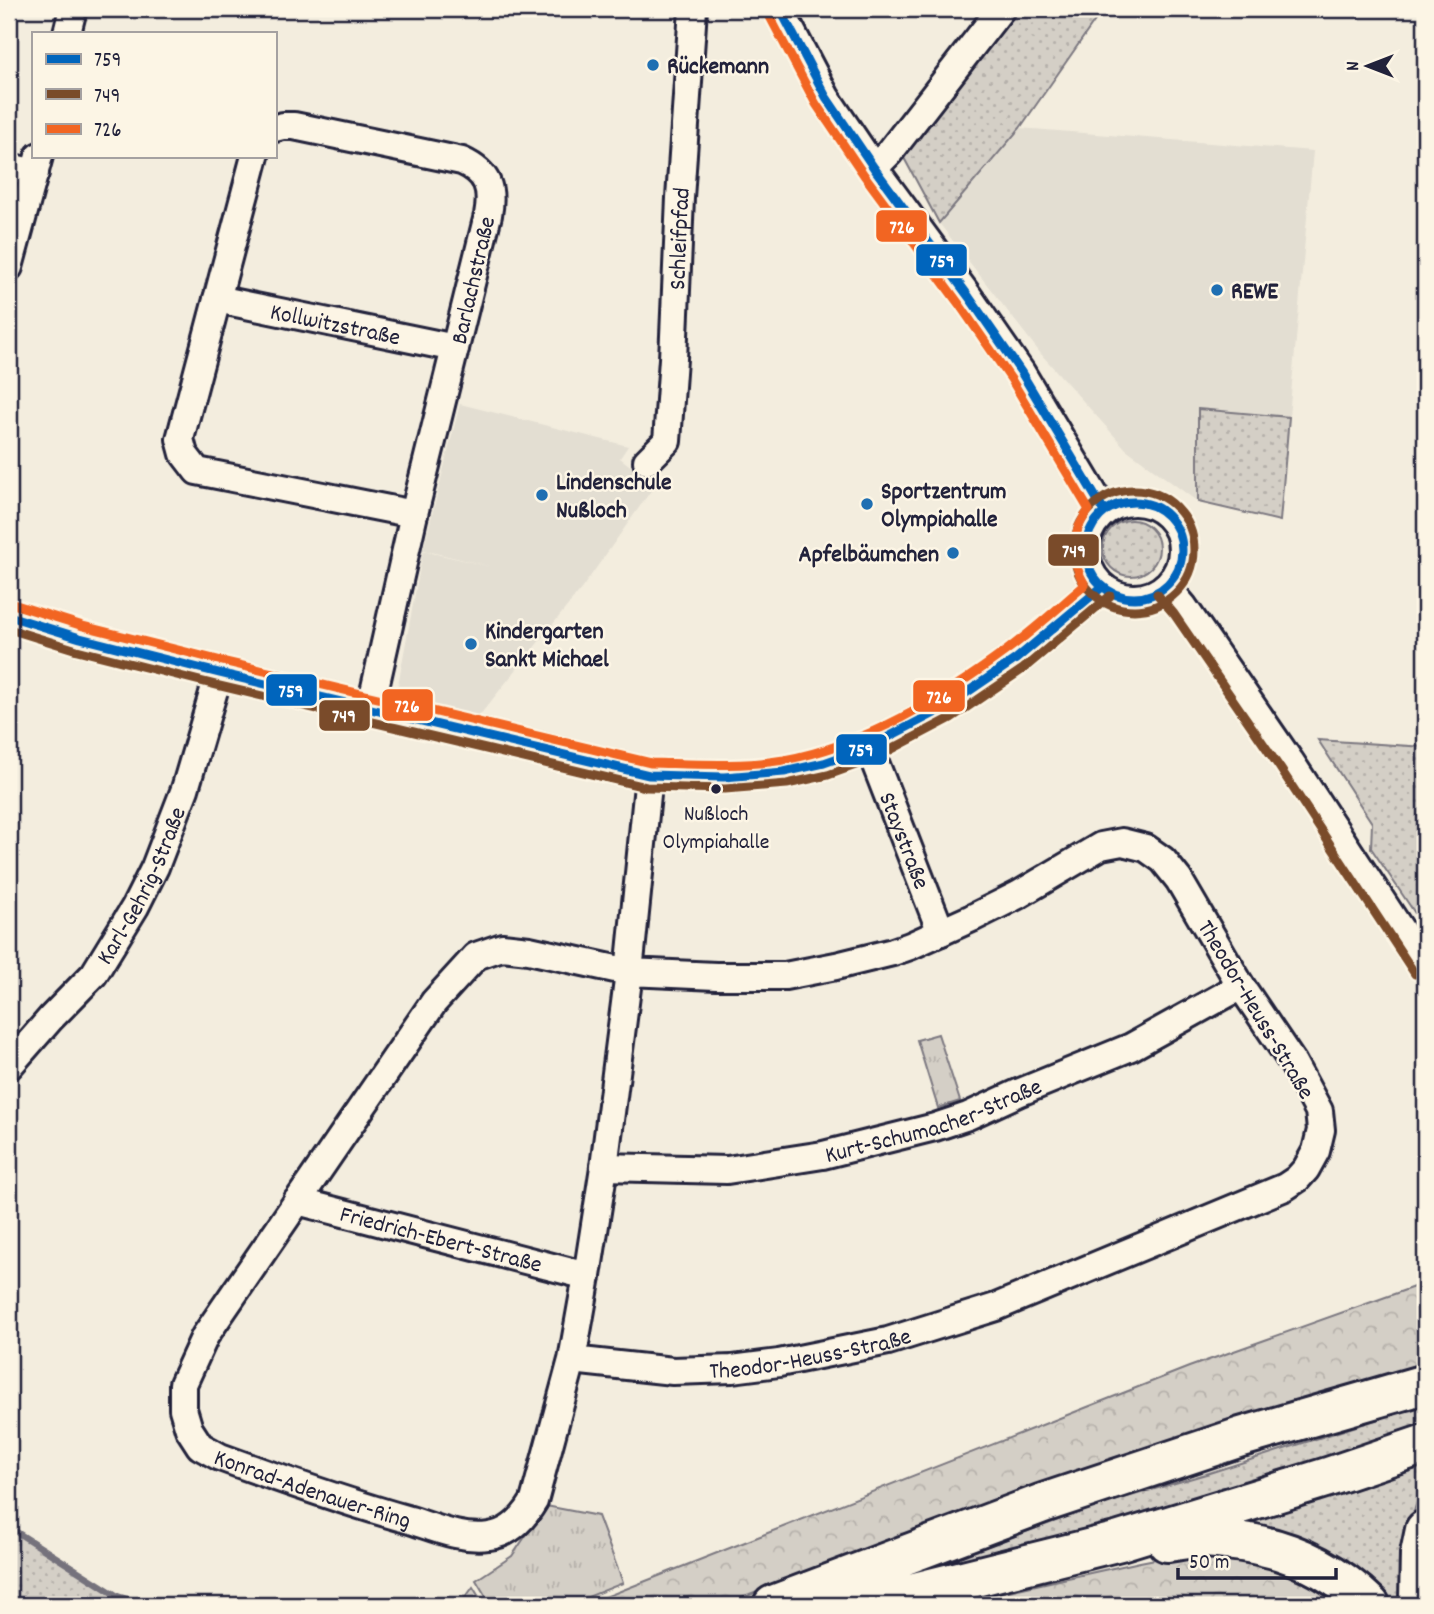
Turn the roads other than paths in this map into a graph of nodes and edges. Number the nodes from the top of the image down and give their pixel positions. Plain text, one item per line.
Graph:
1 (73, 9) edge
2 (693, 9) edge
3 (780, 9) edge
4 (1001, 9) edge
5 (67, 32) edge
6 (276, 128) edge
7 (254, 158) edge
8 (37, 164) edge
9 (9, 167) edge
10 (874, 168) junction
11 (9, 267) edge
12 (217, 299) junction
13 (455, 348) junction
14 (647, 461) dead end
15 (1104, 511) junction
16 (414, 514) junction
17 (1167, 586) junction
18 (1102, 587) junction
19 (9, 616) edge
20 (219, 673) junction
21 (370, 710) junction
22 (869, 747) junction
23 (649, 775) junction
24 (941, 932) junction
25 (1425, 967) edge
26 (629, 972) junction
27 (1241, 986) junction
28 (9, 1066) edge
29 (604, 1167) junction
30 (297, 1201) junction
31 (587, 1276) junction
32 (572, 1360) junction
33 (1425, 1384) edge
34 (1425, 1444) edge
35 (1425, 1530) edge
36 (1120, 1541) junction
37 (773, 1605) edge
38 (863, 1605) edge
39 (1370, 1605) edge
40 (1422, 1605) edge

1 - 5 street
2 - 14 street, Schleifpfad
3 - 10 street
4 - 10 street
6 - 13 street, Barlachstraße
7 - 12 street
8 - 9 street
8 - 11 street
10 - 15 street
12 - 13 street, Kollwitzstraße
12 - 16 street
13 - 16 street, Barlachstraße
15 - 17 street
15 - 18 street
16 - 21 street, Barlachstraße
17 - 18 street
17 - 25 street
18 - 22 street
19 - 20 street
20 - 21 street
20 - 28 street, Karl-Gehrig-Straße
21 - 23 street
22 - 23 street
22 - 24 street, Staystraße
23 - 26 street, Konrad-Adenauer-Ring
24 - 26 street, Theodor-Heuss-Straße
24 - 27 street, Theodor-Heuss-Straße
26 - 29 street, Konrad-Adenauer-Ring
26 - 30 street, Konrad-Adenauer-Ring
27 - 29 street, Kurt-Schumacher-Straße
27 - 32 street, Theodor-Heuss-Straße
29 - 31 street, Konrad-Adenauer-Ring
30 - 31 street, Friedrich-Ebert-Straße
30 - 32 street, Konrad-Adenauer-Ring
31 - 32 street, Konrad-Adenauer-Ring
33 - 37 highway
34 - 36 highway
35 - 40 highway
36 - 38 highway
36 - 39 highway

